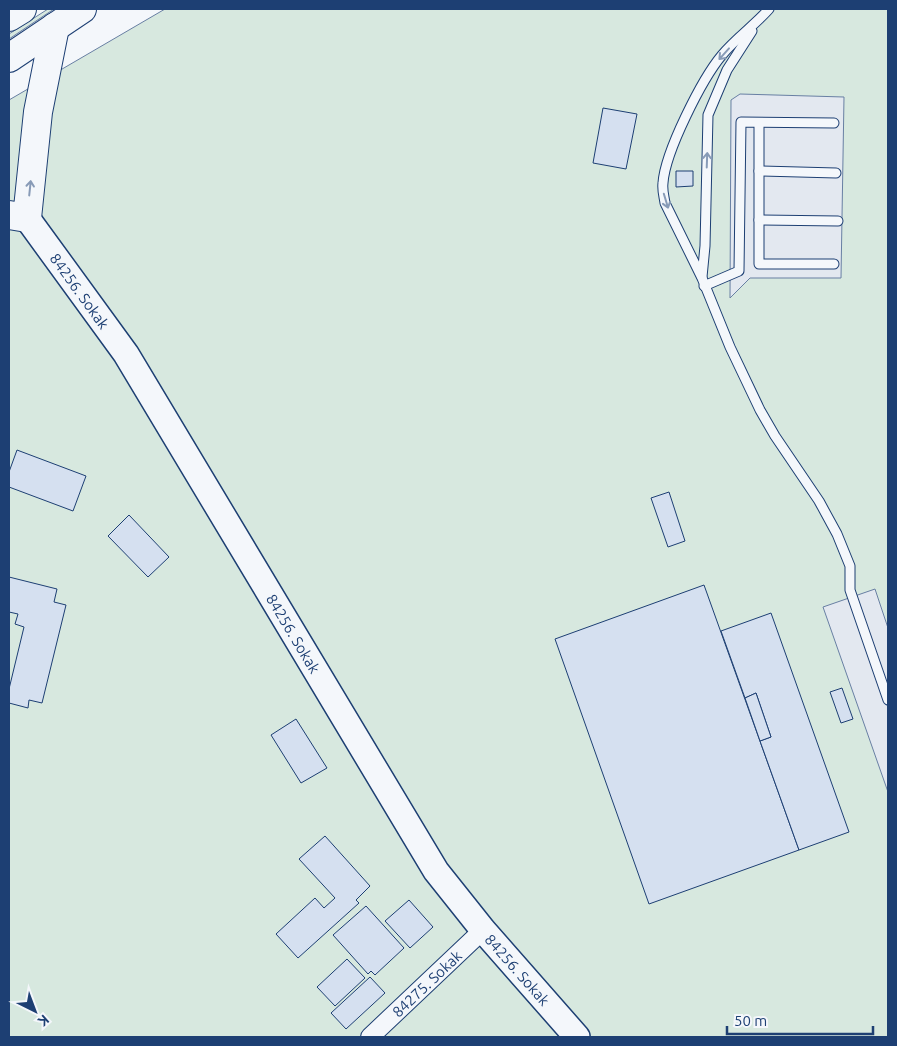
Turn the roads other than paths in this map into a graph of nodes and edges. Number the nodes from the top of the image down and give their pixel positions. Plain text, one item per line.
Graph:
1 (22, 9) edge
2 (82, 9) edge
3 (769, 9) edge
4 (9, 17) edge
5 (759, 20) junction
6 (55, 27) junction
7 (9, 58) edge
8 (759, 122) junction
9 (834, 123) dead end
10 (759, 171) junction
11 (836, 173) dead end
12 (18, 216) edge
13 (759, 220) junction
14 (838, 221) dead end
15 (834, 264) dead end
16 (703, 282) junction
17 (888, 700) edge
18 (484, 930) junction
19 (370, 1037) edge
20 (576, 1037) edge

1 - 4 main road
2 - 6 main road
3 - 5 lane
16 -> 5 lane
5 -> 16 lane
6 - 7 main road
12 -> 6 main road
8 - 9 lane
8 - 10 lane
8 - 16 lane
10 - 11 lane
10 - 13 lane
12 - 18 street, 84256. Sokak
13 - 14 lane
13 - 15 lane
16 - 17 lane
18 - 19 street, 84275. Sokak
18 - 20 street, 84256. Sokak

